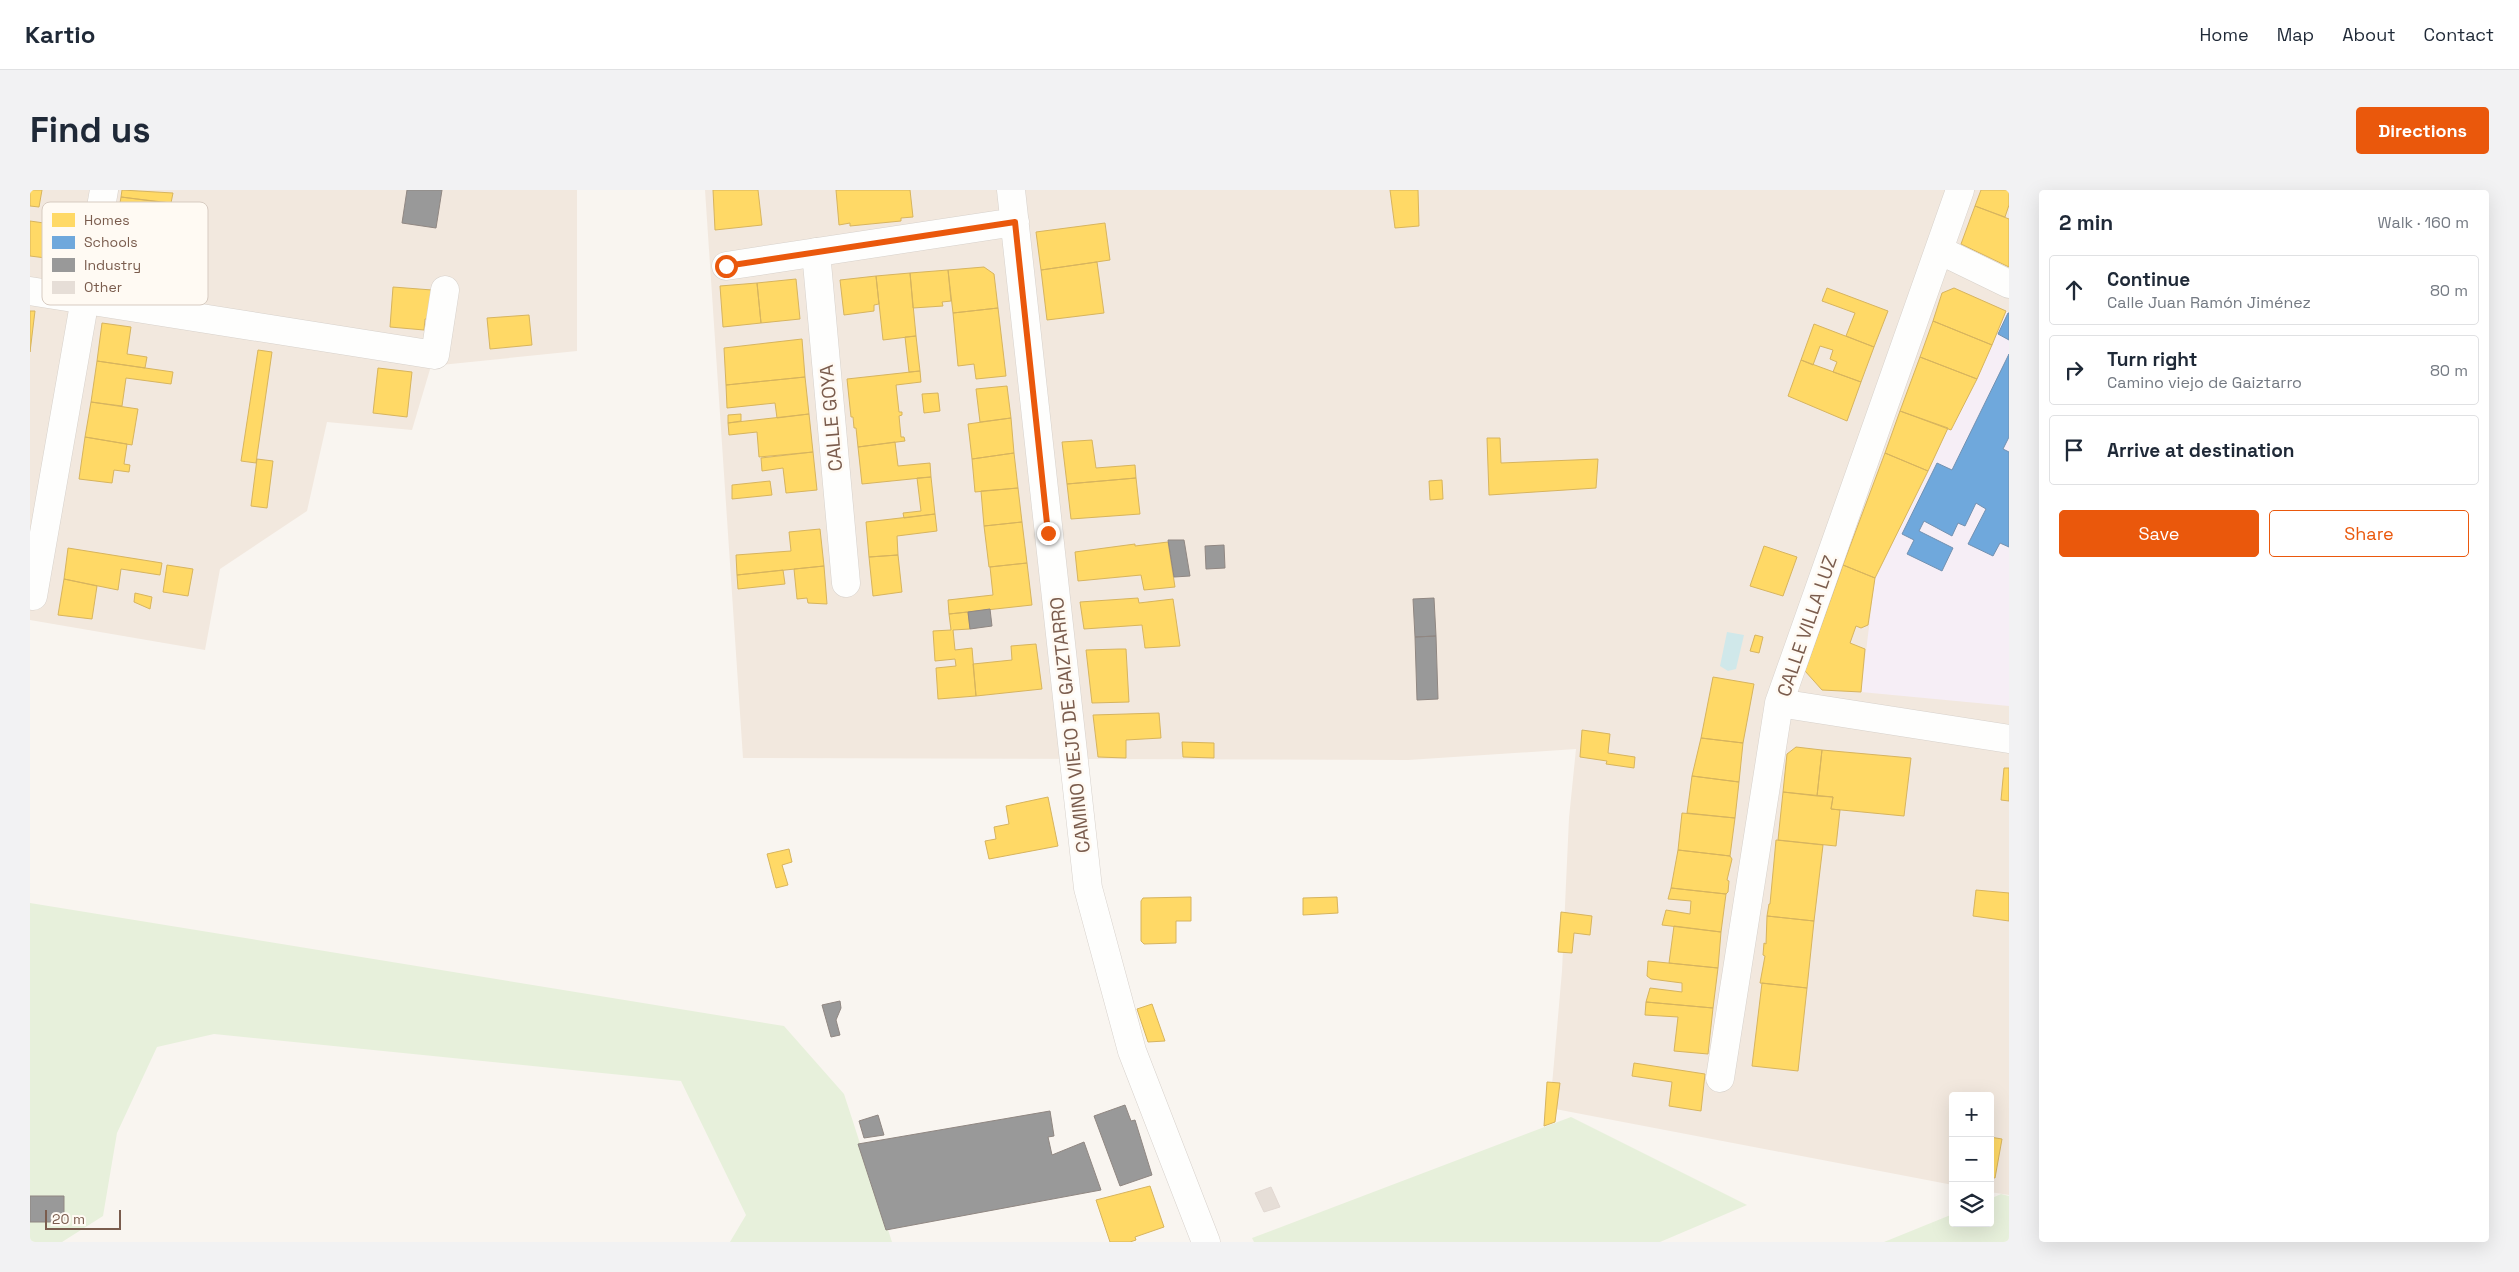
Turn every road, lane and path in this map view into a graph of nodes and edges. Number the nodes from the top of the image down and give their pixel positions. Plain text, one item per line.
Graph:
1 (1011, 190) edge
2 (1960, 190) edge
3 (1015, 222) junction
4 (1939, 250) junction
5 (816, 252) junction
6 (726, 266) dead end
7 (2009, 284) edge
8 (446, 290) dead end
9 (83, 305) edge
10 (110, 305) edge
11 (846, 583) dead end
12 (33, 596) dead end
13 (1779, 703) junction
14 (2009, 739) edge
15 (1720, 1078) dead end
16 (1206, 1242) edge

1 - 3 street, CAMINO VIEJO DE GAIZTARRO
2 - 4 street, CALLE VILLA LUZ
3 - 5 street
3 - 16 street, CAMINO VIEJO DE GAIZTARRO
4 - 7 street
4 - 13 street, CALLE VILLA LUZ
5 - 6 street
5 - 11 street, CALLE GOYA
8 - 10 street
9 - 12 street
13 - 14 street
13 - 15 street, CALLE VILLA LUZ

